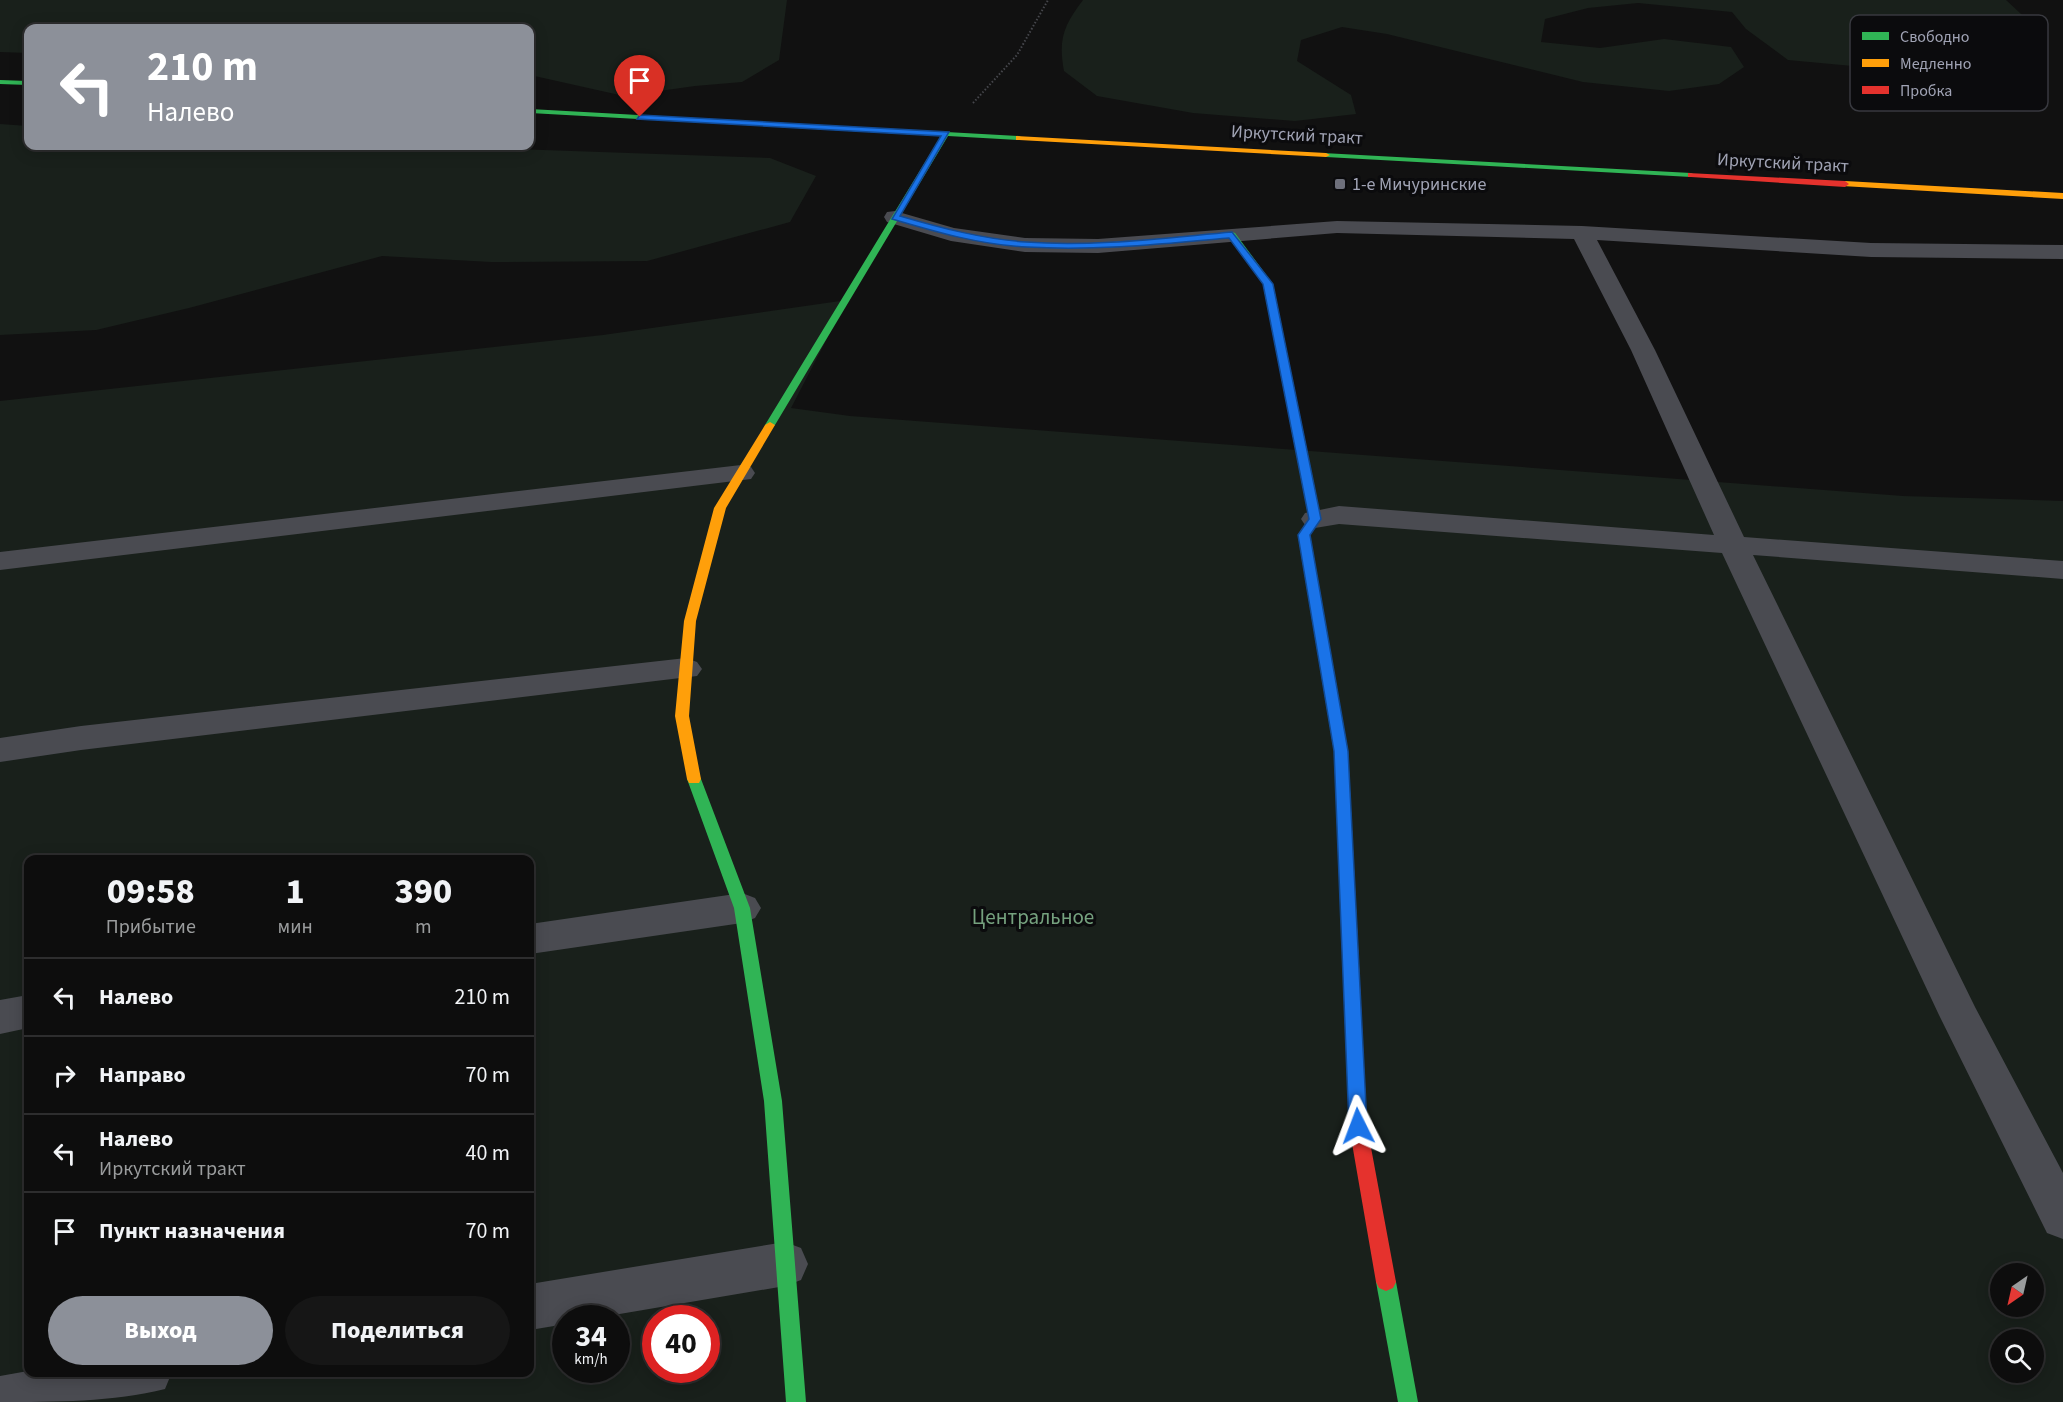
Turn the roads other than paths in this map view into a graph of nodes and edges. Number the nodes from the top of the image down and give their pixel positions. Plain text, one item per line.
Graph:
1 (0, 82) edge
2 (24, 83) edge
3 (534, 111) edge
4 (946, 134) junction
5 (2063, 196) edge
6 (895, 217) junction
7 (1582, 233) junction
8 (1232, 235) junction
9 (2063, 252) edge
10 (741, 473) junction
11 (1315, 519) junction
12 (1735, 546) junction
13 (0, 561) edge
14 (2063, 570) edge
15 (686, 669) junction
16 (0, 750) edge
17 (742, 908) junction
18 (534, 938) edge
19 (24, 1013) edge
20 (0, 1017) edge
21 (2063, 1218) edge
22 (785, 1264) junction
23 (534, 1306) edge
24 (122, 1377) edge
25 (0, 1401) edge
26 (796, 1402) edge
27 (1408, 1402) edge

1 - 2 street
3 - 4 street, Иркутский тракт
4 - 5 street, Иркутский тракт
4 - 6 street
6 - 8 street
6 - 10 street
7 - 8 street
7 - 9 street
7 - 12 street
8 - 11 street
10 - 13 street
10 - 15 street
11 - 12 street
11 - 27 street
12 - 14 street
12 - 21 street
15 - 16 street
15 - 17 street
17 - 18 street
17 - 22 street
19 - 20 street
22 - 23 street
22 - 26 street
24 - 25 street

